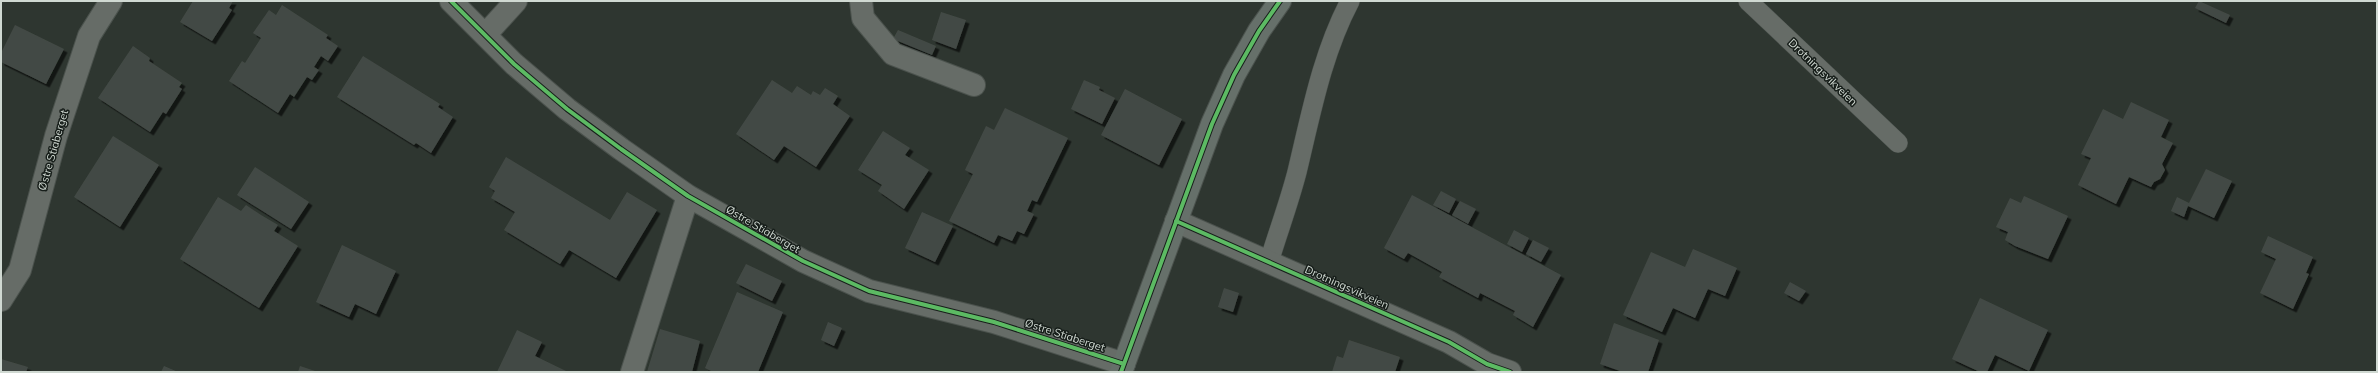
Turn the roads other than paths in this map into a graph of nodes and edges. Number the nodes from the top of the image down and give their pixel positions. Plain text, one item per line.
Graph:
1 (111, 1) edge
2 (451, 1) edge
3 (516, 1) edge
4 (861, 1) edge
5 (1280, 1) edge
6 (1350, 1) edge
7 (1748, 1) edge
8 (486, 34) junction
9 (974, 85) dead end
10 (1898, 143) dead end
11 (688, 196) junction
12 (1176, 221) junction
13 (1269, 262) junction
14 (1, 300) edge
15 (1122, 368) edge
16 (632, 372) edge
17 (1510, 372) edge

1 - 14 street, Østre Stiaberget
2 - 8 street, Østre Stiaberget
3 - 8 street
4 - 9 street
5 - 12 main road
6 - 13 lane
7 - 10 lane, Drotningsvikveien
8 - 11 street, Østre Stiaberget
11 - 15 street, Østre Stiaberget
11 - 16 street
12 - 13 street, Drotningsvikveien
12 - 15 main road
13 - 17 street, Drotningsvikveien

